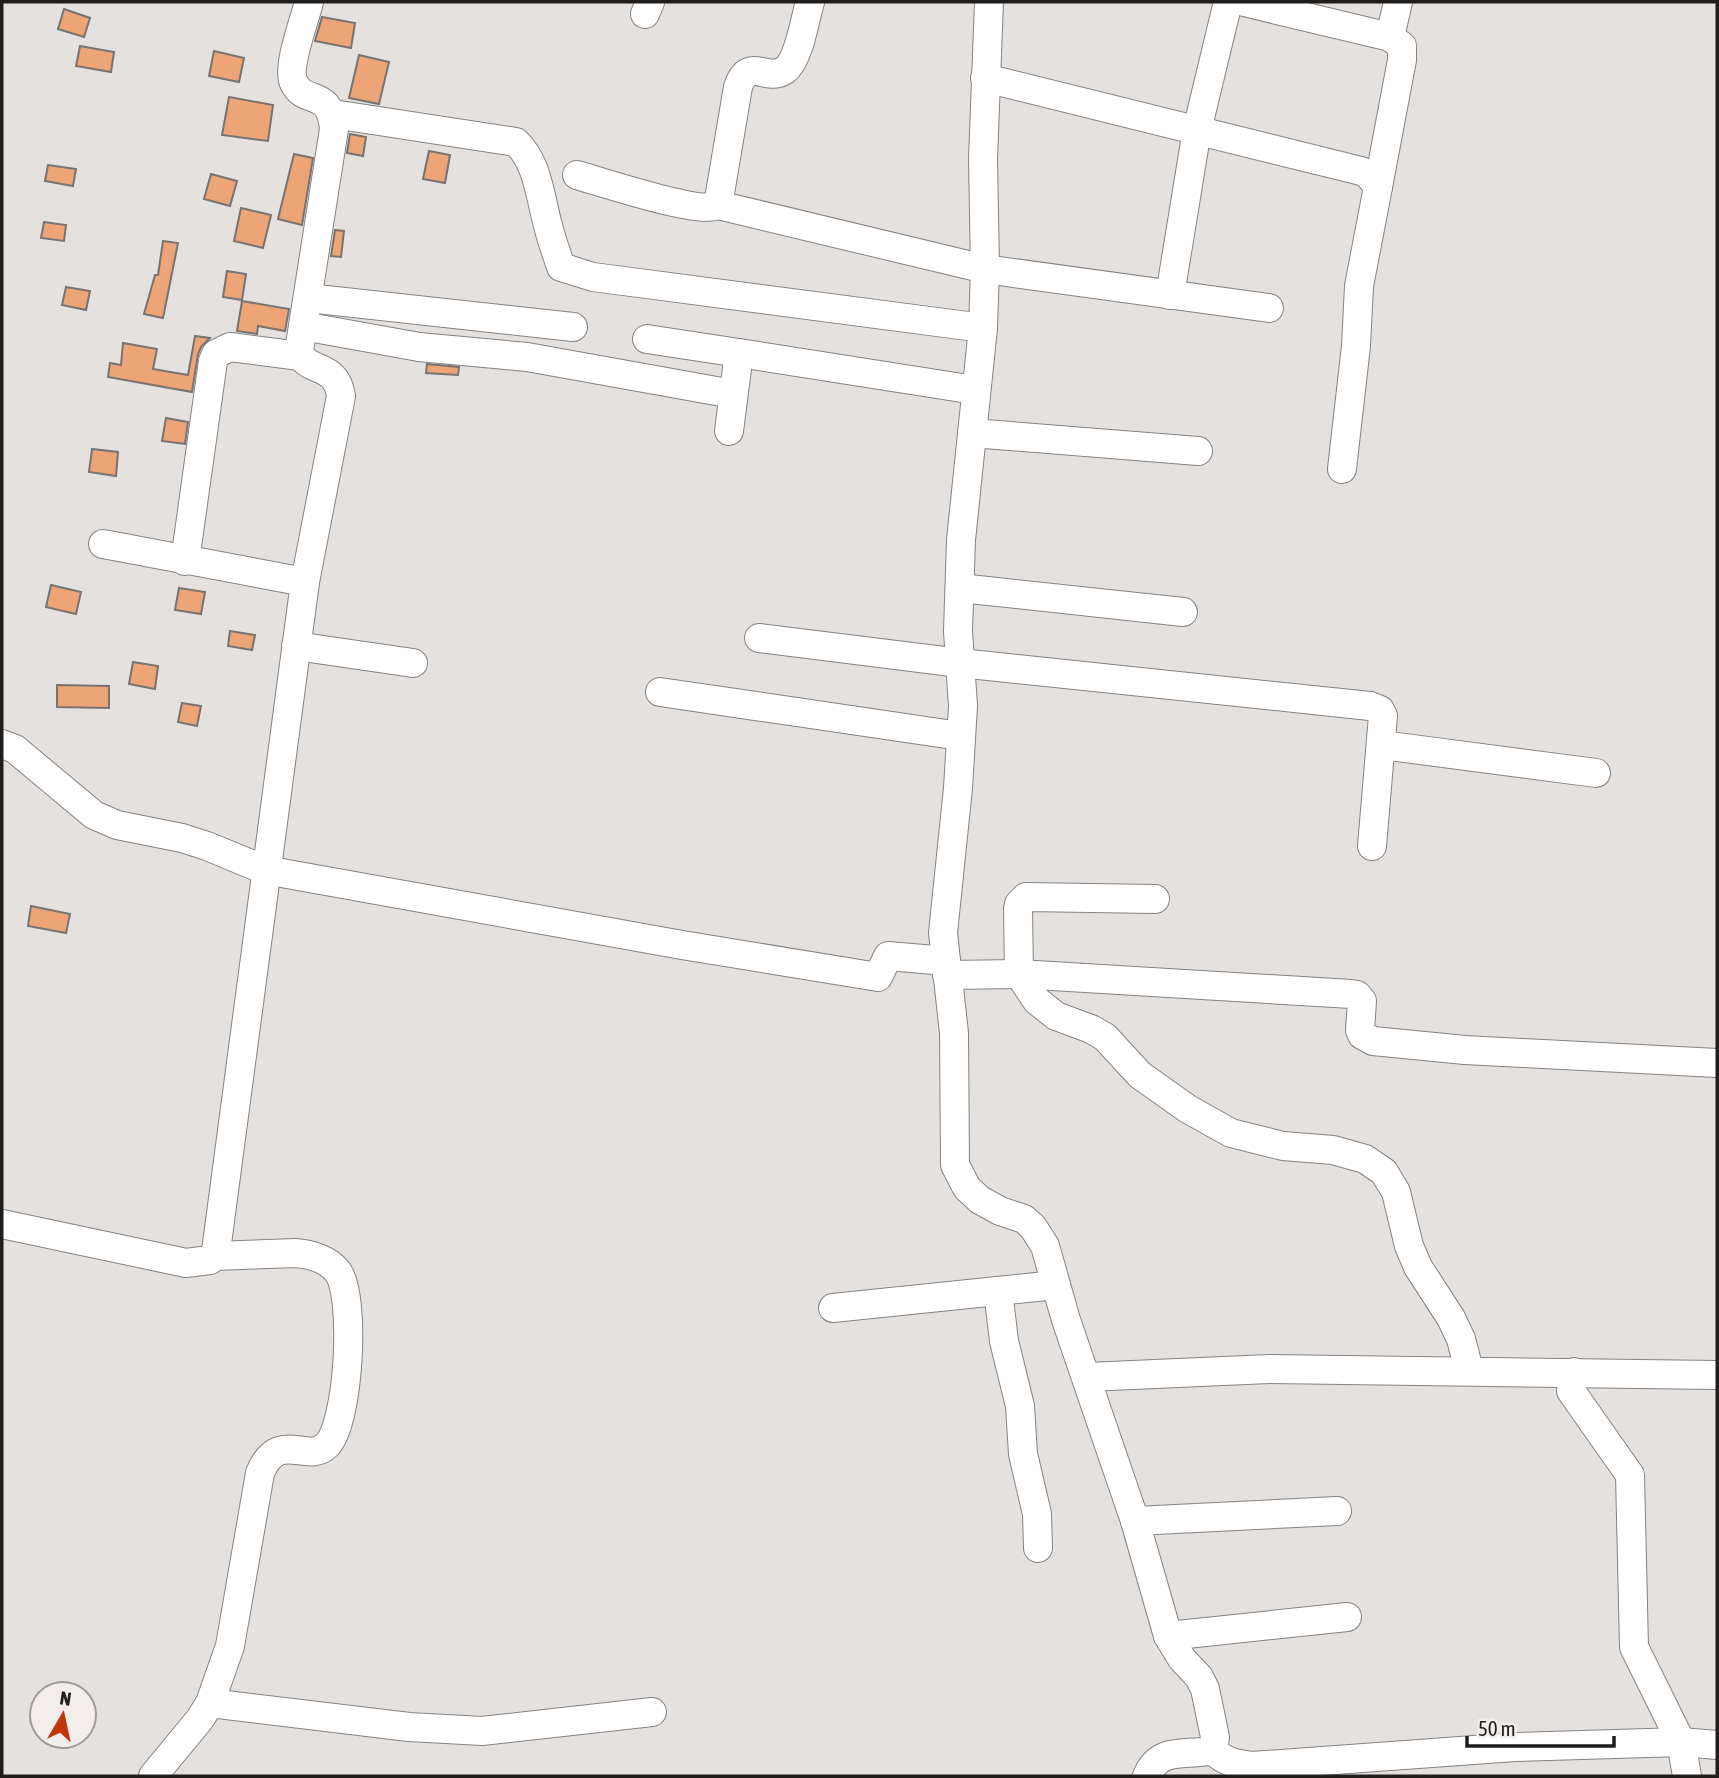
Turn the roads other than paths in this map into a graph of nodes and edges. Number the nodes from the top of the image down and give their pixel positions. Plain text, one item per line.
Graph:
1 (309, 2) edge
2 (810, 2) edge
3 (989, 2) edge
4 (1228, 2) edge
5 (1244, 2) edge
6 (1398, 2) edge
7 (1390, 37) junction
8 (985, 78) junction
9 (333, 114) junction
10 (1197, 130) junction
11 (577, 175) dead end
12 (1378, 187) junction
13 (718, 205) junction
14 (985, 269) junction
15 (1170, 295) junction
16 (308, 299) junction
17 (1269, 308) dead end
18 (303, 326) junction
19 (573, 327) dead end
20 (983, 328) junction
21 (648, 339) dead end
22 (739, 353) junction
23 (300, 356) junction
24 (975, 390) junction
25 (733, 394) junction
26 (729, 431) dead end
27 (972, 433) junction
28 (1198, 451) dead end
29 (1342, 469) dead end
30 (103, 544) dead end
31 (186, 561) junction
32 (305, 582) junction
33 (960, 588) junction
34 (1183, 612) dead end
35 (759, 638) dead end
36 (296, 646) junction
37 (413, 663) dead end
38 (960, 663) junction
39 (660, 692) dead end
40 (960, 736) junction
41 (2, 744) edge
42 (1382, 745) junction
43 (1596, 773) dead end
44 (1372, 846) dead end
45 (264, 870) junction
46 (1156, 898) dead end
47 (946, 968) junction
48 (1019, 974) junction
49 (1717, 1063) edge
50 (2, 1224) edge
51 (213, 1256) junction
52 (1056, 1285) junction
53 (998, 1291) junction
54 (833, 1308) dead end
55 (1469, 1370) junction
56 (1574, 1372) junction
57 (1717, 1375) edge
58 (1087, 1377) junction
59 (1337, 1511) dead end
60 (1135, 1521) junction
61 (1038, 1548) dead end
62 (1347, 1618) dead end
63 (1168, 1636) junction
64 (210, 1703) junction
65 (652, 1712) dead end
66 (1681, 1742) junction
67 (1717, 1745) edge
68 (1213, 1750) junction
69 (153, 1776) edge
70 (1147, 1776) edge
71 (1687, 1776) edge

1 - 9 street
2 - 13 street
3 - 8 street
4 - 10 street
5 - 7 street
6 - 7 street
7 - 12 street
8 - 10 street
8 - 14 street
9 - 16 street
9 - 20 street
10 - 12 street
10 - 15 street
11 - 13 street
12 - 29 street
13 - 14 street
14 - 15 street
14 - 20 street
15 - 17 street
16 - 18 street
16 - 19 street
18 - 23 street
18 - 25 street
20 - 24 street
21 - 22 street
22 - 24 street
22 - 25 street
23 - 31 street
23 - 32 street
24 - 27 street
25 - 26 street
27 - 28 street
27 - 33 street
30 - 31 street
31 - 32 street
32 - 36 street
33 - 34 street
33 - 38 street
35 - 38 street
36 - 37 street
36 - 45 street
38 - 40 street
38 - 42 street
39 - 40 street
40 - 47 street
41 - 45 street
42 - 43 street
42 - 44 street
45 - 47 street
45 - 51 street
46 - 48 street
47 - 48 street
47 - 52 street
48 - 49 street
48 - 55 street
50 - 51 street
51 - 64 street
52 - 53 street
52 - 58 street
53 - 54 street
53 - 61 street
55 - 56 street
55 - 58 street
56 - 57 street
56 - 66 street
58 - 60 street
59 - 60 street
60 - 63 street
62 - 63 street
63 - 68 street
64 - 65 street
64 - 69 street
66 - 67 street
66 - 68 street
66 - 71 street
68 - 70 street

